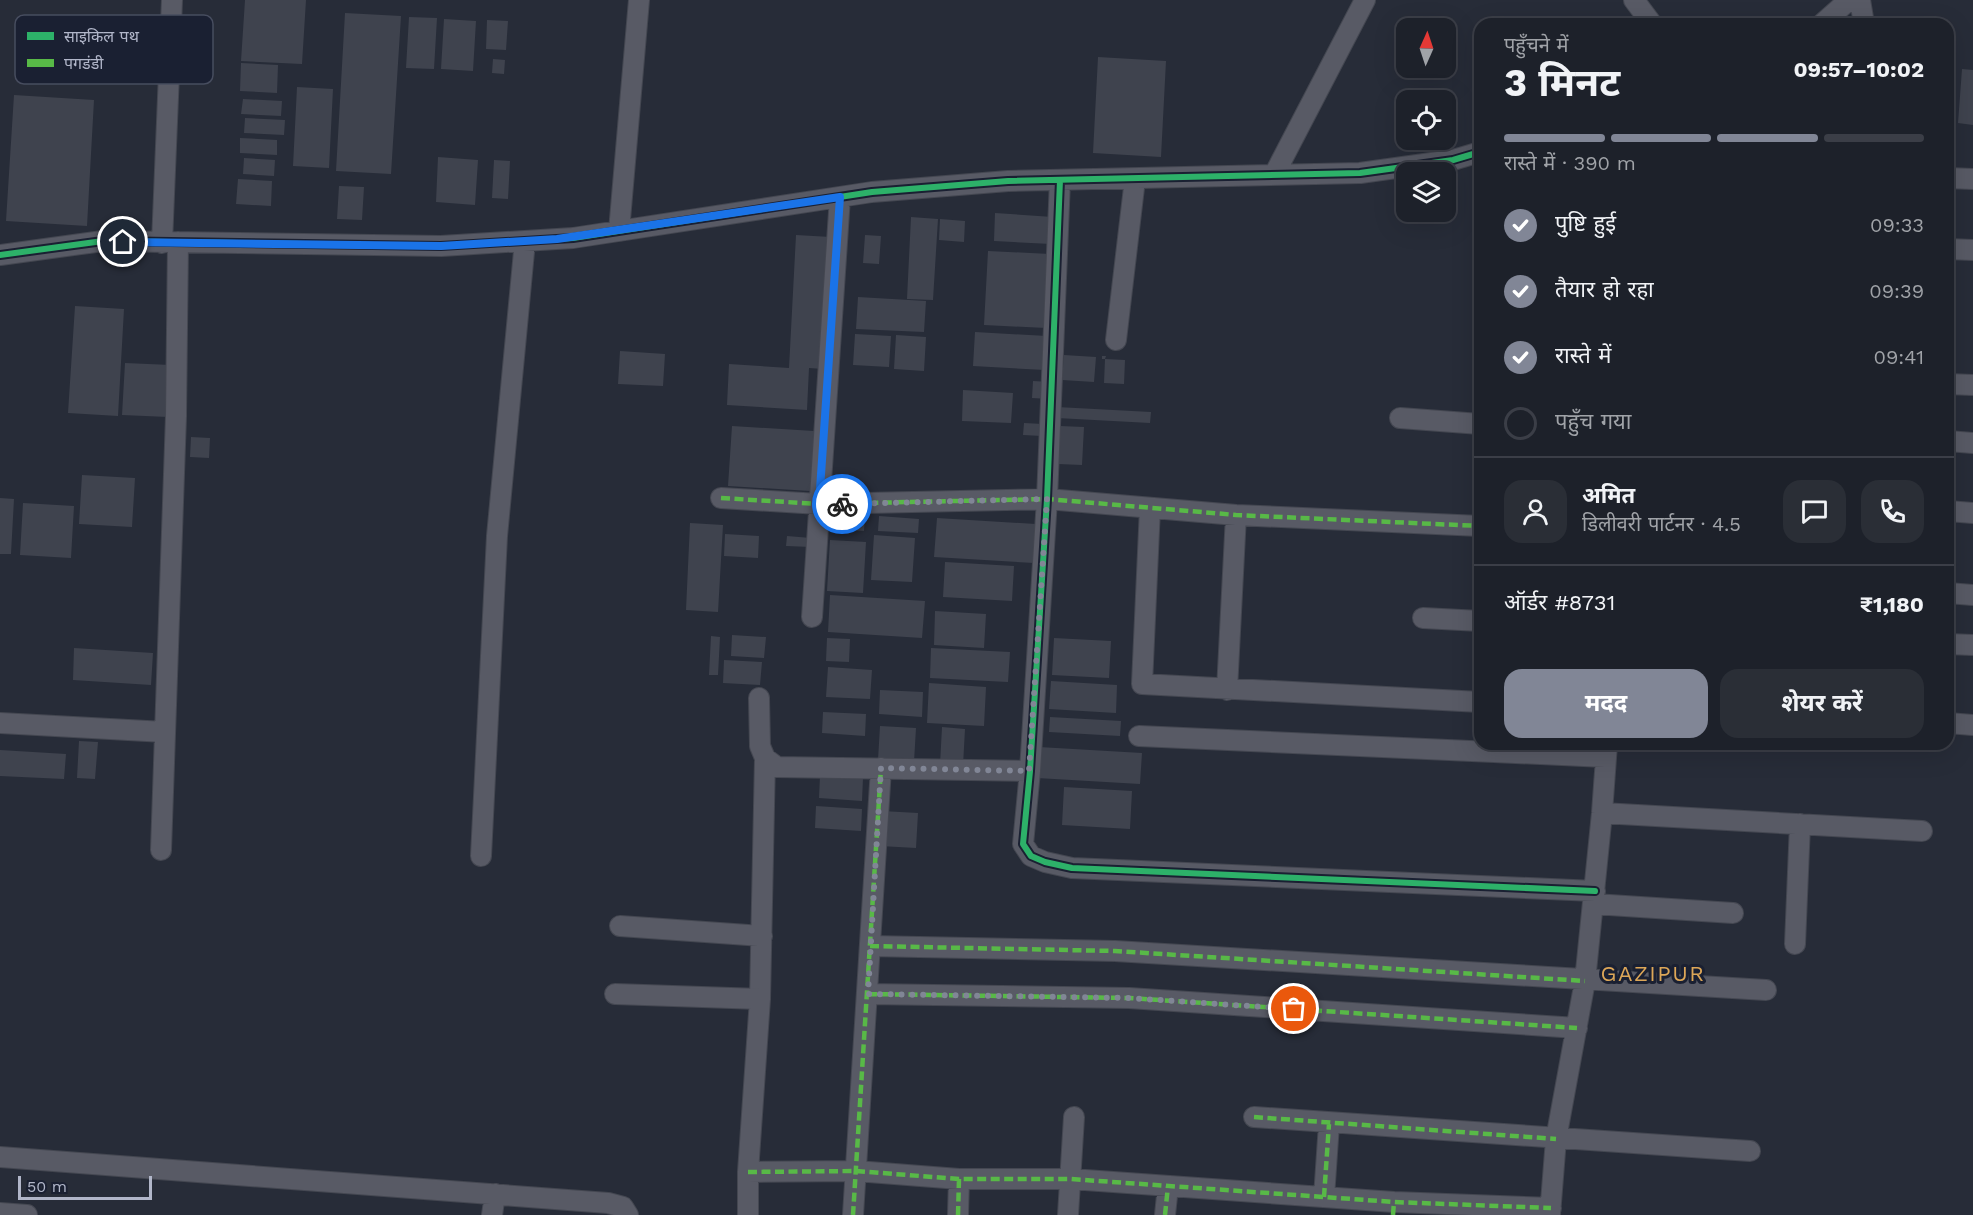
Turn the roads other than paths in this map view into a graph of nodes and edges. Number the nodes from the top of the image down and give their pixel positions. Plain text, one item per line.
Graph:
1 (172, 0) edge
2 (639, 0) edge
3 (1365, 0) edge
4 (1634, 0) edge
5 (1849, 0) edge
6 (1860, 0) edge
7 (172, 15) edge
8 (1648, 18) edge
9 (1829, 18) edge
10 (1863, 18) edge
11 (171, 84) edge
12 (1474, 154) edge
13 (1274, 175) junction
14 (1954, 178) edge
15 (1136, 179) junction
16 (1973, 179) edge
17 (1060, 180) junction
18 (840, 197) junction
19 (619, 231) junction
20 (525, 241) junction
21 (170, 243) junction
22 (1954, 249) edge
23 (1973, 250) edge
24 (0, 255) edge
25 (1116, 340) dead end
26 (1954, 384) edge
27 (1973, 385) edge
28 (1400, 418) dead end
29 (1474, 424) edge
30 (1954, 441) edge
31 (1973, 443) edge
32 (721, 498) dead end
33 (1047, 499) junction
34 (819, 504) junction
35 (1150, 508) junction
36 (1954, 512) edge
37 (1973, 513) edge
38 (1236, 514) junction
39 (1474, 526) edge
40 (1954, 594) edge
41 (1973, 596) edge
42 (812, 617) dead end
43 (1423, 618) dead end
44 (1474, 621) edge
45 (1954, 644) edge
46 (1973, 645) edge
47 (1227, 690) junction
48 (759, 698) dead end
49 (1474, 702) edge
50 (0, 723) edge
51 (1954, 723) edge
52 (1973, 724) edge
53 (165, 732) junction
54 (1138, 736) dead end
55 (1474, 747) edge
56 (1575, 750) edge
57 (1606, 751) edge
58 (765, 758) junction
59 (881, 768) junction
60 (1029, 771) junction
61 (1602, 813) junction
62 (1800, 824) junction
63 (1922, 831) dead end
64 (161, 850) dead end
65 (481, 856) dead end
66 (1594, 898) junction
67 (1733, 913) dead end
68 (620, 926) dead end
69 (762, 936) junction
70 (1795, 944) dead end
71 (870, 946) junction
72 (1585, 981) junction
73 (1766, 990) dead end
74 (615, 994) dead end
75 (868, 994) junction
76 (760, 999) junction
77 (1577, 1028) junction
78 (1074, 1117) dead end
79 (1254, 1117) dead end
80 (1329, 1124) junction
81 (1556, 1139) junction
82 (1750, 1151) dead end
83 (0, 1157) edge
84 (856, 1171) junction
85 (748, 1172) junction
86 (959, 1179) junction
87 (1071, 1179) junction
88 (1168, 1186) junction
89 (495, 1194) junction
90 (1324, 1197) junction
91 (1393, 1209) edge
92 (1550, 1212) edge
93 (0, 1213) edge
94 (27, 1215) edge
95 (492, 1215) edge
96 (628, 1215) edge
97 (748, 1215) edge
98 (853, 1215) edge
99 (958, 1215) edge
100 (1068, 1215) edge
101 (1165, 1215) edge

1 - 7 street
2 - 19 street
3 - 13 street
4 - 8 street
5 - 9 street
6 - 10 street
11 - 21 street
12 - 13 street
13 - 15 street
14 - 16 street
15 - 17 street
15 - 25 street
17 - 18 street
17 - 33 street
18 - 19 street
18 - 34 street
19 - 20 street
20 - 21 street
20 - 65 street
21 - 24 street
21 - 53 street
22 - 23 street
26 - 27 street
28 - 29 street
30 - 31 street
32 - 34 street
33 - 34 street
33 - 35 street
33 - 60 street
34 - 42 street
35 - 38 street
35 - 47 street
36 - 37 street
38 - 39 street
38 - 47 street
40 - 41 street
43 - 44 street
45 - 46 street
47 - 49 street
48 - 58 street
50 - 53 street
51 - 52 street
53 - 64 street
54 - 55 street
56 - 57 street
57 - 61 street
58 - 59 street
58 - 69 street
59 - 60 street
59 - 71 street
60 - 66 street
61 - 62 street
61 - 66 street
62 - 63 street
62 - 70 street
66 - 67 street
66 - 72 street
68 - 69 street
69 - 76 street
71 - 72 street
71 - 75 street
72 - 73 street
72 - 77 street
74 - 76 street
75 - 77 street
75 - 84 street
76 - 85 street
77 - 81 street
78 - 87 street
79 - 80 street
80 - 81 street
80 - 90 street
81 - 82 street
81 - 92 street
83 - 89 street
84 - 85 street
84 - 86 street
84 - 98 street
85 - 97 street
86 - 87 street
86 - 99 street
87 - 88 street
87 - 100 street
88 - 90 street
88 - 101 street
89 - 95 street
89 - 96 street
90 - 91 street
91 - 92 street
93 - 94 street

